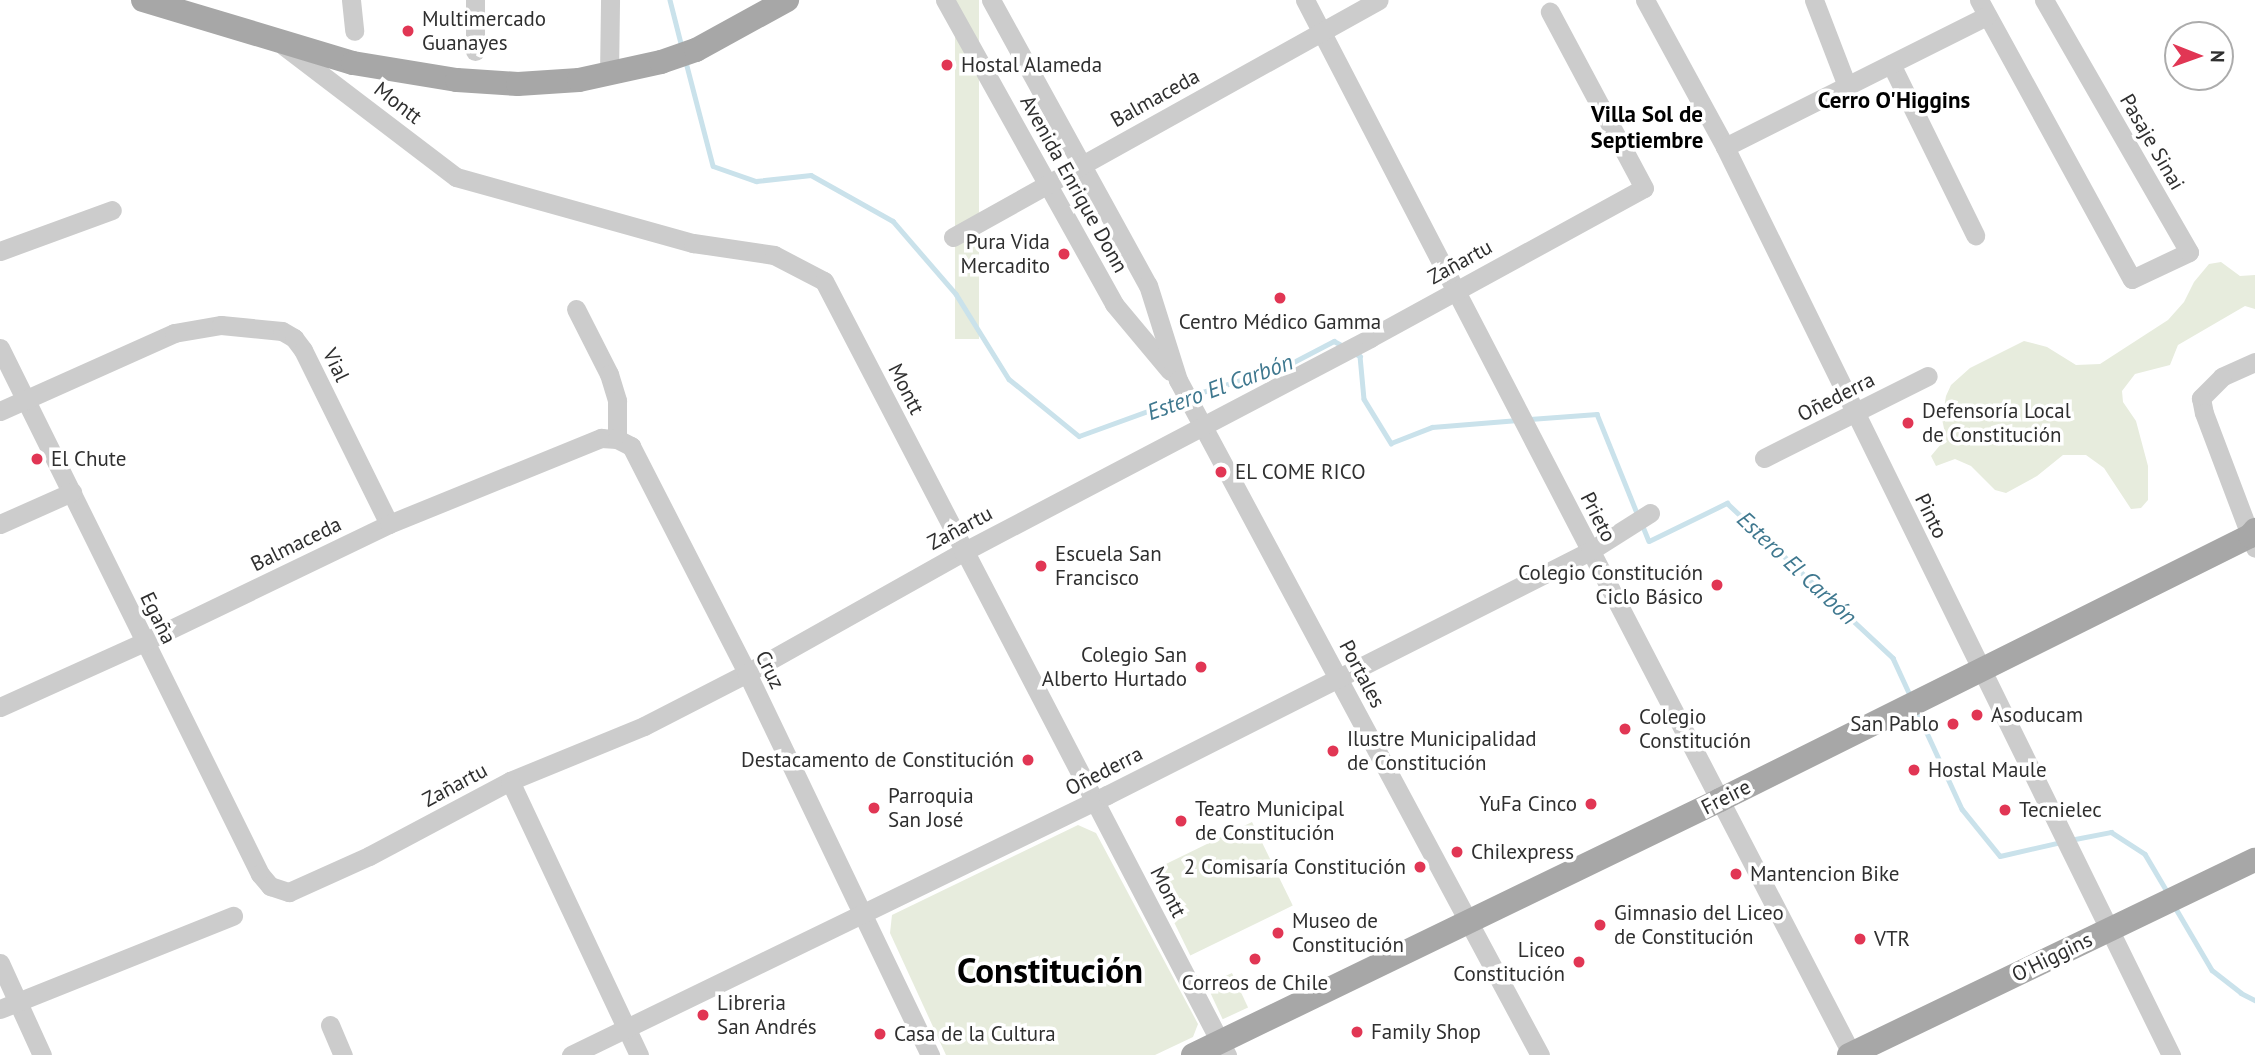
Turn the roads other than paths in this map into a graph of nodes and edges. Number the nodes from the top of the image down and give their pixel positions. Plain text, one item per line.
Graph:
1 (143, 0) edge
2 (351, 0) edge
3 (475, 0) edge
4 (610, 0) edge
5 (787, 0) edge
6 (991, 0) edge
7 (1305, 0) edge
8 (1379, 0) edge
9 (1645, 0) edge
10 (1814, 0) edge
11 (2044, 0) edge
12 (952, 2) edge
13 (1983, 8) edge
14 (1549, 12) dead end
15 (354, 31) dead end
16 (1322, 32) junction
17 (281, 43) junction
18 (475, 51) dead end
19 (1891, 64) junction
20 (609, 75) junction
21 (1847, 86) junction
22 (1725, 147) junction
23 (1082, 165) junction
24 (1048, 184) junction
25 (112, 210) dead end
26 (1975, 235) dead end
27 (954, 237) dead end
28 (0, 251) edge
29 (1454, 290) junction
30 (576, 309) dead end
31 (1155, 312) junction
32 (1129, 323) junction
33 (0, 348) edge
34 (2255, 362) edge
35 (1928, 376) dead end
36 (1178, 380) junction
37 (26, 399) junction
38 (0, 411) edge
39 (1856, 413) junction
40 (1200, 420) junction
41 (617, 439) junction
42 (1764, 458) dead end
43 (72, 492) junction
44 (1650, 513) dead end
45 (0, 524) edge
46 (389, 524) junction
47 (2253, 538) edge
48 (1590, 551) junction
49 (963, 552) junction
50 (144, 642) junction
51 (1980, 669) junction
52 (747, 673) junction
53 (1339, 678) junction
54 (0, 707) edge
55 (510, 781) junction
56 (1720, 800) junction
57 (1096, 801) junction
58 (2255, 859) edge
59 (289, 892) joint
60 (861, 914) junction
61 (233, 916) dead end
62 (1469, 922) junction
63 (2108, 930) junction
64 (0, 963) edge
65 (8, 1005) edge
66 (330, 1025) dead end
67 (626, 1028) junction
68 (1223, 1049) edge
69 (42, 1055) edge
70 (343, 1055) edge
71 (571, 1055) edge
72 (639, 1055) edge
73 (930, 1055) edge
74 (1193, 1055) edge
75 (1540, 1055) edge
76 (1851, 1055) edge
77 (2171, 1055) edge

1 - 17 main road
2 - 15 street
3 - 18 street
4 - 20 street
5 - 20 main road
6 - 23 street, Avenida Enrique Donn
7 - 16 street, Prieto
8 - 16 street, Balmaceda
9 - 22 street, Pinto
10 - 21 street
11 - 13 street, Pasaje Sinai
12 - 24 street, Avenida Enrique Donn
13 - 19 street
14 - 29 street, Zañartu
16 - 23 street, Balmaceda
16 - 29 street, Prieto
17 - 20 main road
17 - 49 street, Montt
19 - 21 street
19 - 26 street
21 - 22 street
22 - 39 street, Pinto
23 - 24 street, Balmaceda
23 - 31 street, Avenida Enrique Donn
24 - 27 street, Balmaceda
24 - 32 street, Avenida Enrique Donn
25 - 28 street
29 - 40 street, Zañartu
29 - 48 street, Prieto
30 - 41 street
31 - 32 street
31 - 36 street, Avenida Enrique Donn
32 - 36 street, Avenida Enrique Donn
33 - 37 street, Egaña
34 - 47 street
35 - 39 street, Oñederra
36 - 40 street, Avenida Enrique Donn
37 - 38 street
37 - 43 street, Egaña
37 - 46 street, Vial
39 - 42 street, Oñederra
39 - 51 street, Pinto
40 - 49 street, Zañartu
40 - 53 street, Portales
41 - 46 street, Balmaceda
41 - 52 street, Cruz
43 - 45 street
43 - 50 street, Egaña
44 - 48 street, Oñederra
46 - 50 street, Balmaceda
47 - 51 main road, Freire
48 - 53 street, Oñederra
48 - 56 street, Prieto
49 - 52 street, Zañartu
49 - 57 street, Montt
50 - 54 street, Balmaceda
50 - 59 street, Egaña
51 - 56 main road, Freire
51 - 63 street, Pinto
52 - 55 street, Zañartu
52 - 60 street, Cruz
53 - 57 street, Oñederra
53 - 62 street, Portales
55 - 59 street, Zañartu
55 - 67 street
56 - 62 main road, Freire
56 - 76 street, Prieto
57 - 60 street, Oñederra
57 - 68 street, Montt
58 - 63 main road, O'Higgins
60 - 67 street, Oñederra
60 - 73 street, Cruz
61 - 65 street
62 - 68 main road, Freire
62 - 75 street, Portales
63 - 76 main road, O'Higgins
63 - 77 street, Pinto
64 - 65 street
65 - 69 street
66 - 70 street
67 - 71 street, Oñederra
67 - 72 street
68 - 74 main road, Freire

